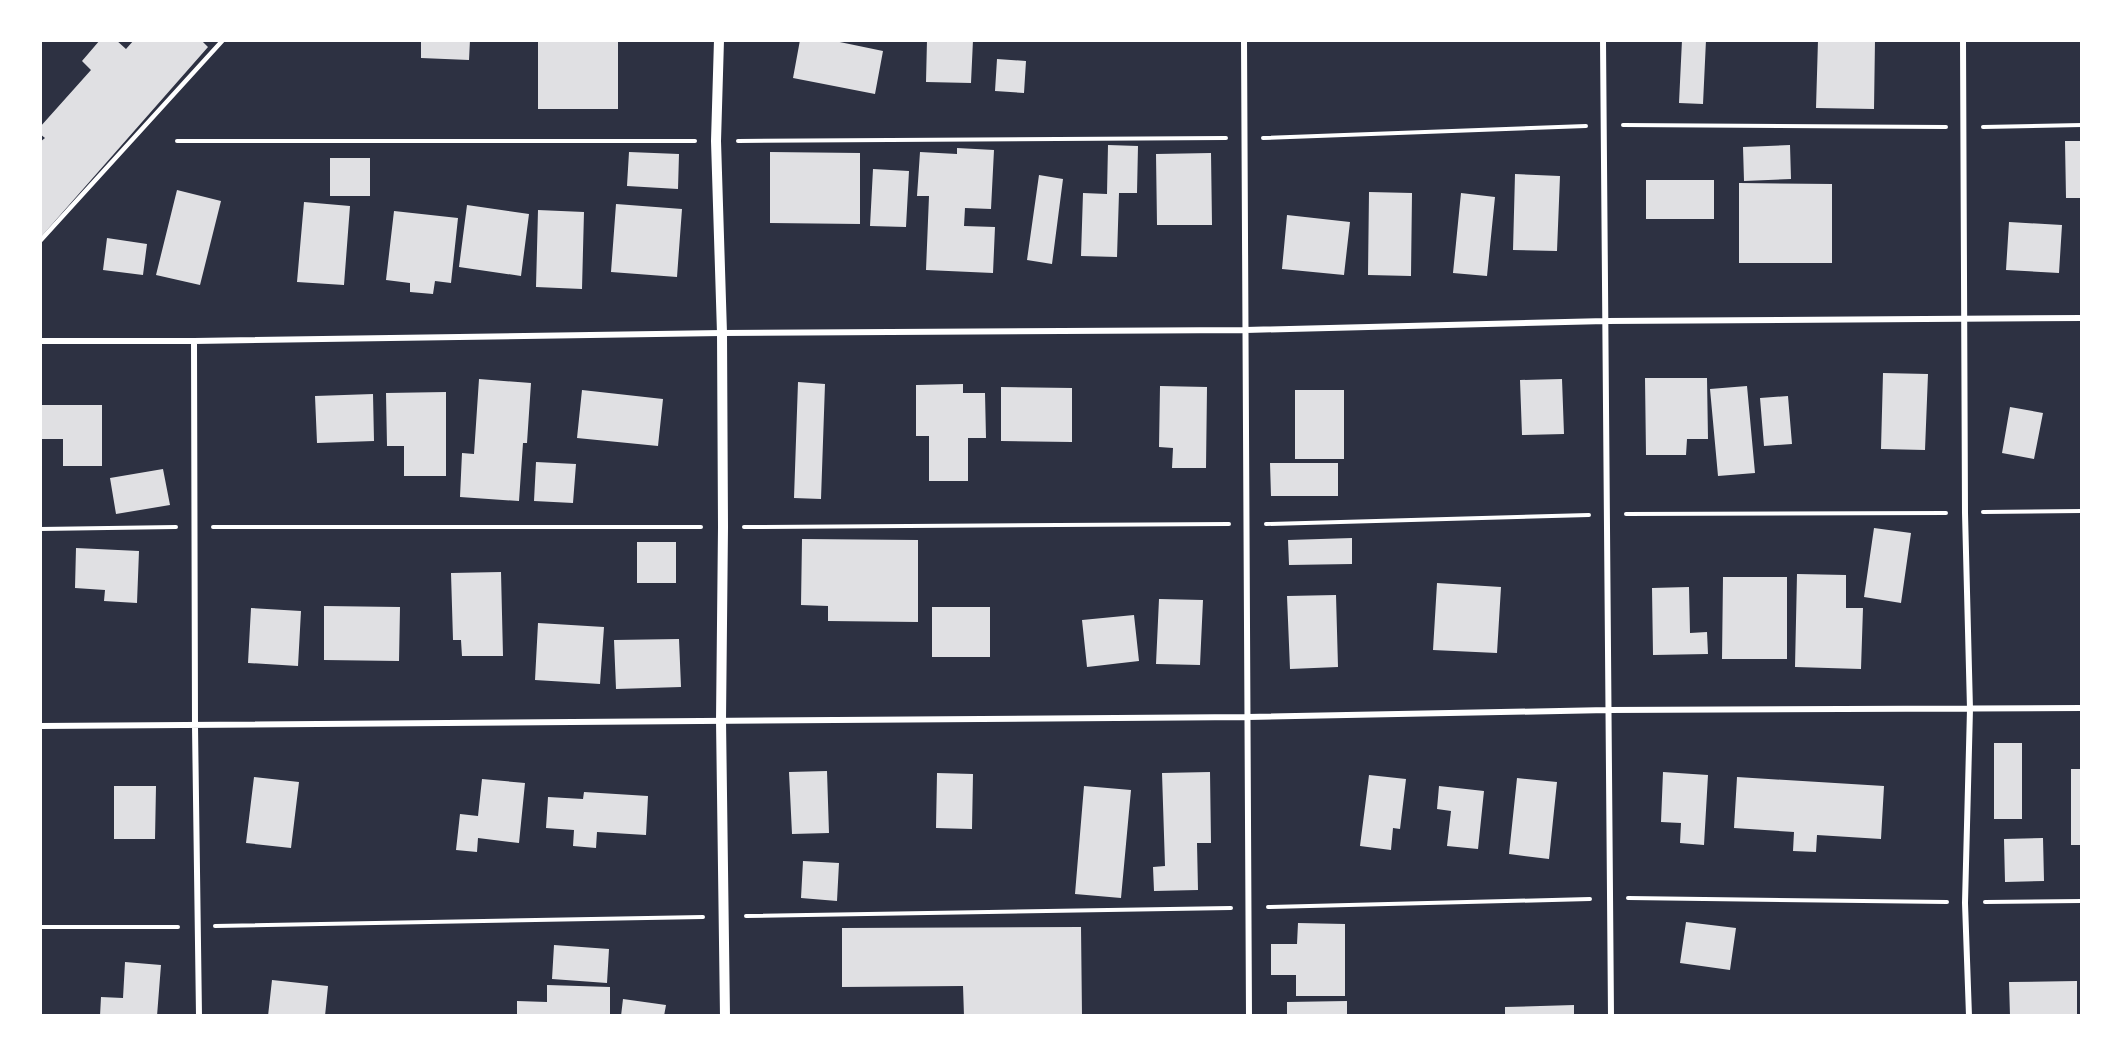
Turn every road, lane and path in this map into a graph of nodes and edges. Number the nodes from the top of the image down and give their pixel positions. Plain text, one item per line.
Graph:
1 (223, 40) edge
2 (719, 40) edge
3 (1244, 40) edge
4 (1603, 40) edge
5 (1963, 40) edge
6 (1604, 125) junction
7 (2082, 125) edge
8 (1965, 127) junction
9 (1245, 138) junction
10 (177, 141) dead end
11 (716, 141) junction
12 (40, 241) edge
13 (2082, 318) edge
14 (1964, 320) junction
15 (1606, 321) junction
16 (1246, 330) junction
17 (722, 333) junction
18 (40, 341) edge
19 (194, 341) junction
20 (2082, 511) edge
21 (1965, 513) junction
22 (1607, 514) junction
23 (1247, 524) junction
24 (195, 526) junction
25 (723, 527) junction
26 (40, 529) edge
27 (2082, 708) edge
28 (1608, 710) junction
29 (1970, 710) junction
30 (1248, 717) junction
31 (721, 720) junction
32 (40, 726) edge
33 (195, 726) junction
34 (1610, 898) junction
35 (2082, 901) edge
36 (1965, 903) junction
37 (1248, 908) junction
38 (723, 916) junction
39 (40, 927) edge
40 (198, 927) junction
41 (199, 1016) edge
42 (725, 1016) edge
43 (1249, 1016) edge
44 (1611, 1016) edge
45 (1969, 1016) edge

1 - 12 lane
2 - 11 street
3 - 9 street
4 - 6 street
5 - 8 street
6 - 8 path
6 - 9 path
6 - 15 street
7 - 8 path
8 - 14 street
9 - 11 path
9 - 16 street
10 - 11 path
11 - 17 street
13 - 14 street
14 - 15 street
14 - 21 street
15 - 16 street
15 - 22 street
16 - 17 street
16 - 23 street
17 - 19 street
17 - 25 street
18 - 19 street
19 - 24 street
20 - 21 path
21 - 22 path
21 - 29 street
22 - 23 path
22 - 28 street
23 - 25 path
23 - 30 street
24 - 25 path
24 - 26 path
24 - 33 street
25 - 31 street
27 - 29 street
28 - 29 street
28 - 30 street
28 - 34 street
29 - 36 street
30 - 31 street
30 - 37 street
31 - 33 street
31 - 38 street
32 - 33 street
33 - 40 street
34 - 36 path
34 - 37 path
34 - 44 street
35 - 36 path
36 - 45 street
37 - 38 path
37 - 43 street
38 - 40 path
38 - 42 street
39 - 40 path
40 - 41 street

